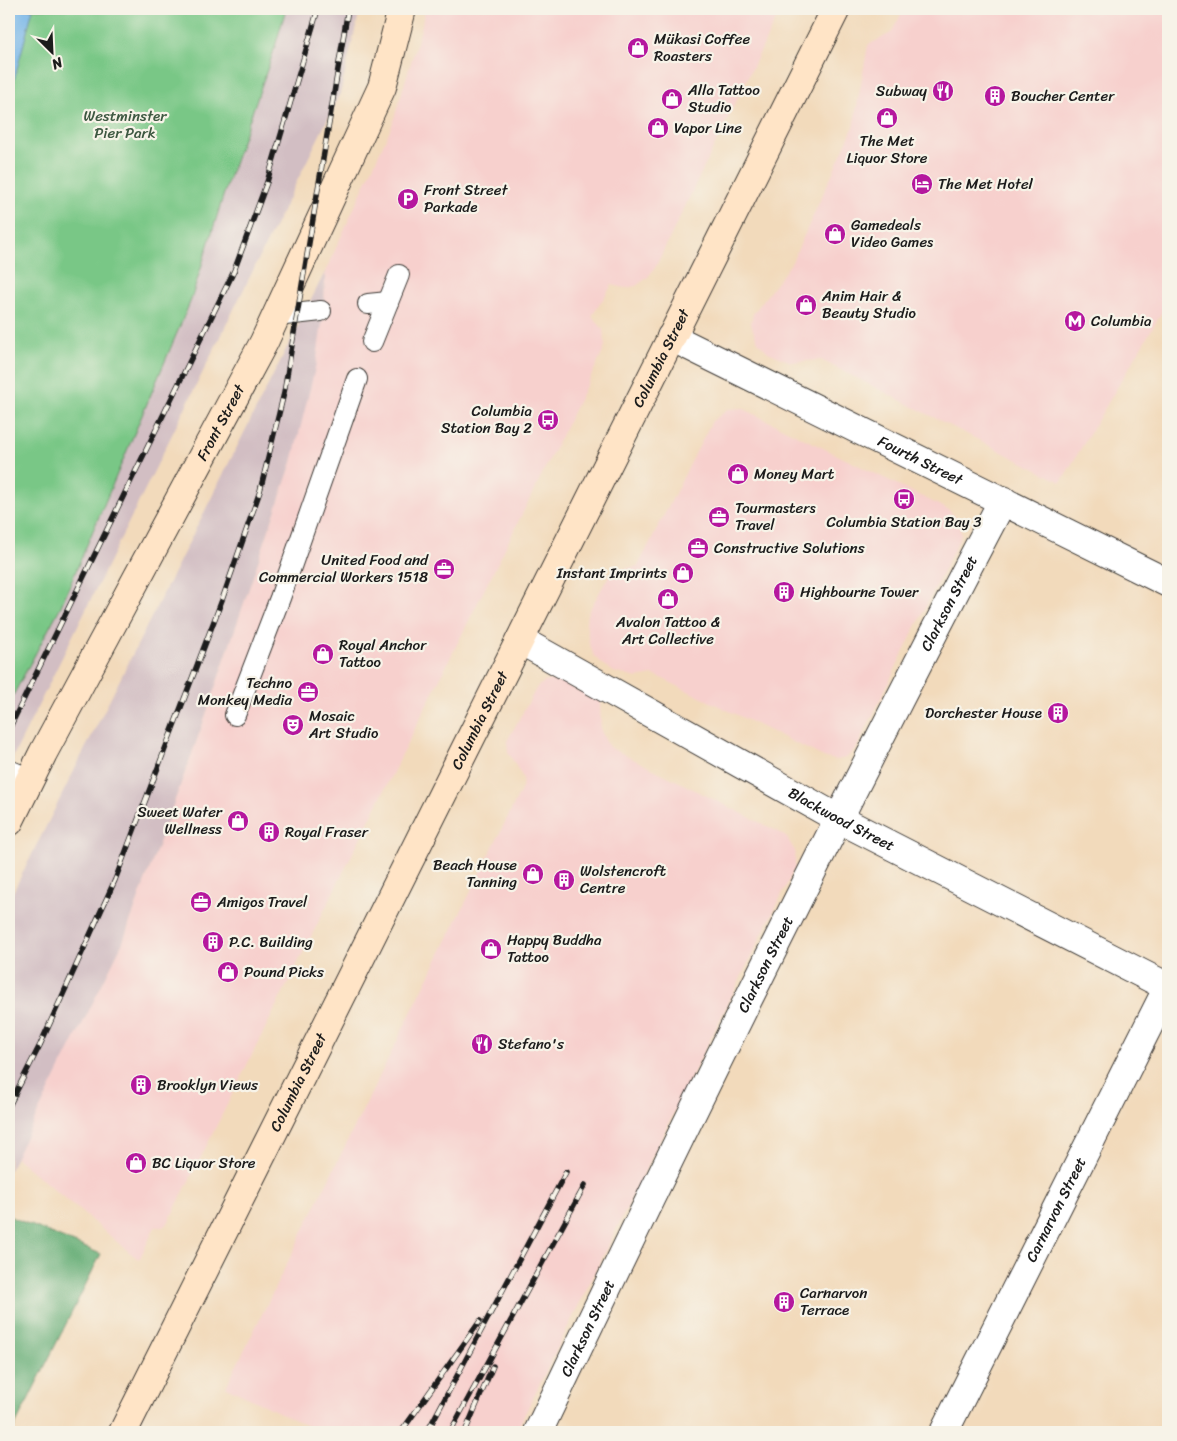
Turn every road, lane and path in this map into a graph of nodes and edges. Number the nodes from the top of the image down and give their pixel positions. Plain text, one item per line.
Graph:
1 (402, 9) edge
2 (836, 9) edge
3 (399, 275) dead end
4 (388, 302) junction
5 (368, 304) dead end
6 (321, 311) dead end
7 (276, 316) junction
8 (671, 337) junction
9 (372, 342) dead end
10 (357, 379) dead end
11 (1003, 500) junction
12 (1168, 583) edge
13 (520, 640) junction
14 (235, 715) dead end
15 (20, 774) edge
16 (839, 818) junction
17 (9, 822) edge
18 (1168, 987) edge
19 (123, 1432) edge
20 (538, 1432) edge
21 (944, 1432) edge

1 - 7 street, Front Street
2 - 8 street, Columbia Street
3 - 4 lane
4 - 5 lane
4 - 9 lane
6 - 7 lane
7 - 15 street, Front Street
8 - 11 street, Fourth Street
8 - 13 street, Columbia Street
10 - 14 lane
11 - 12 street, Fourth Street
11 - 16 street, Clarkson Street
13 - 16 street, Blackwood Street
13 - 19 street, Columbia Street
15 - 17 street, Front Street
16 - 18 street, Blackwood Street
16 - 20 street, Clarkson Street
18 - 21 street, Carnarvon Street

